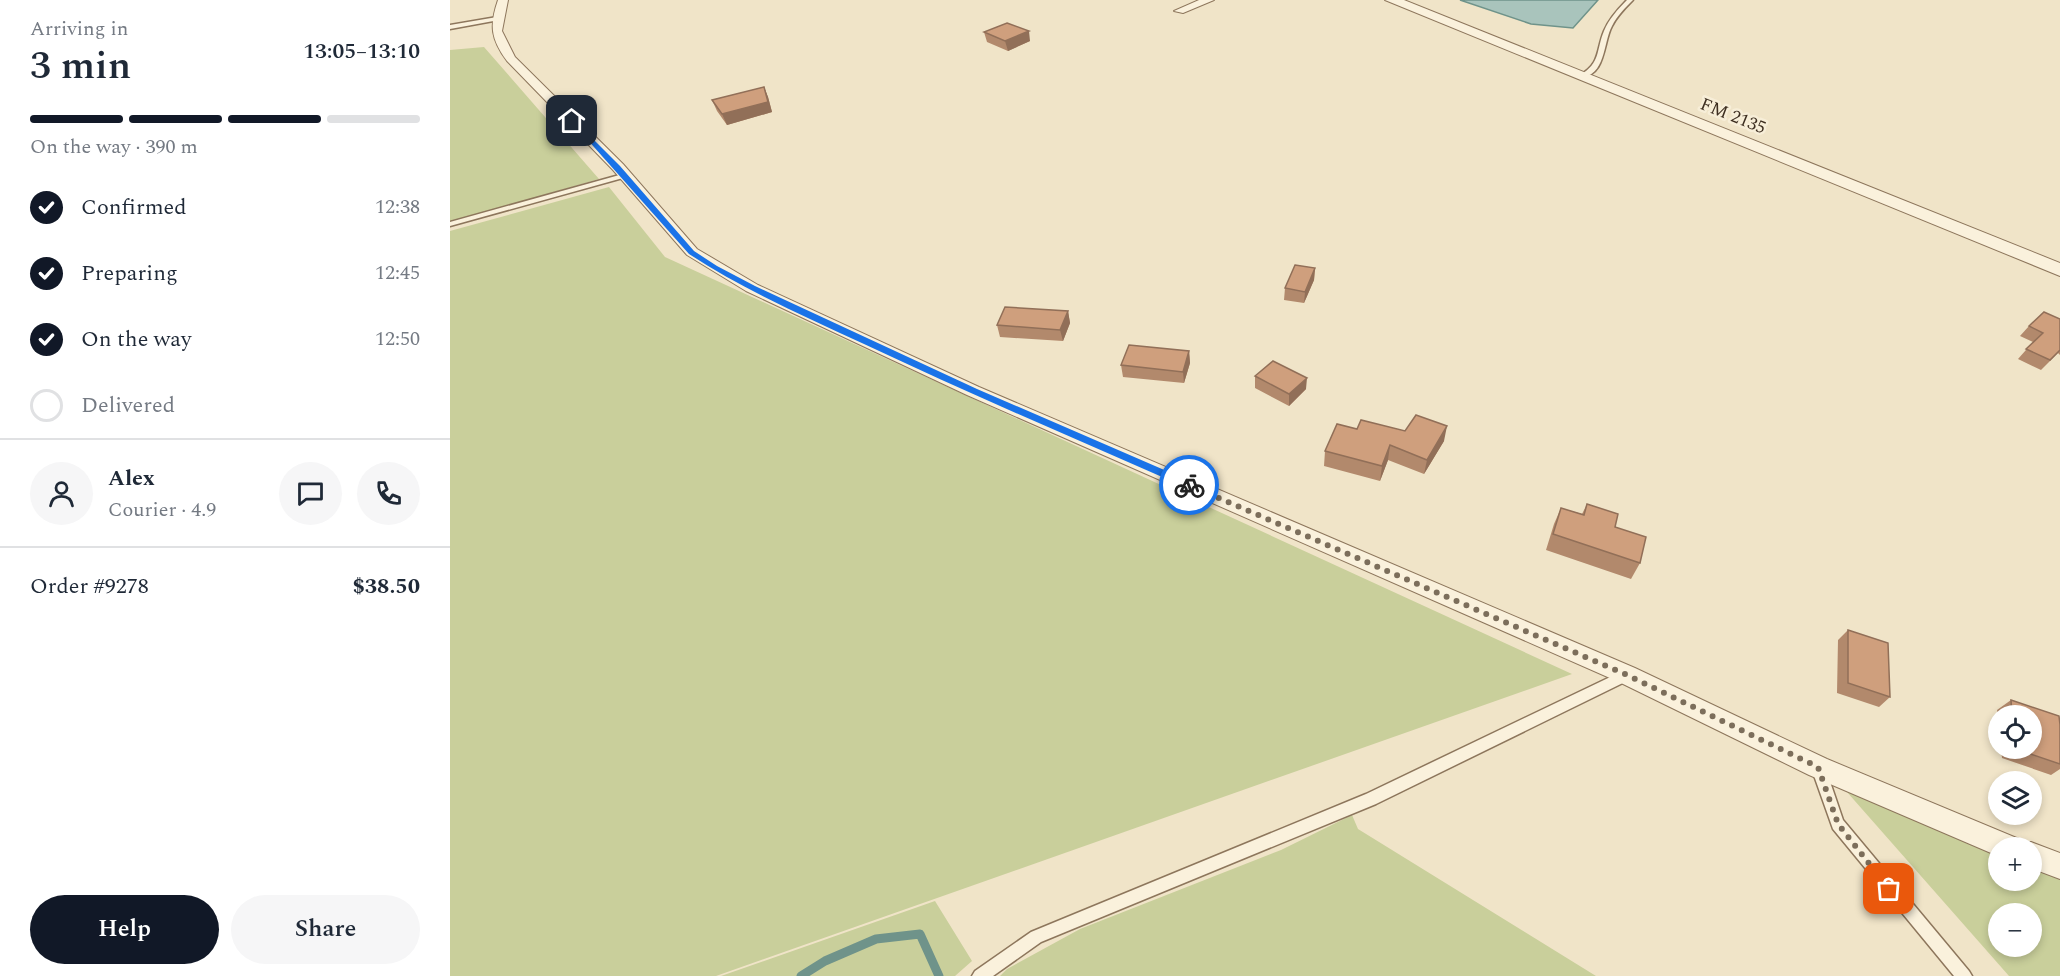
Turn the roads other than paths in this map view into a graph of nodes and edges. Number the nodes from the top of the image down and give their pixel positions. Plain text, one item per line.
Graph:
1 (503, 0) edge
2 (1209, 0) edge
3 (1392, 0) edge
4 (1630, 0) edge
5 (1179, 11) dead end
6 (497, 19) junction
7 (450, 27) edge
8 (1582, 76) junction
9 (626, 176) junction
10 (450, 224) edge
11 (2060, 270) edge
12 (1627, 675) junction
13 (1818, 767) junction
14 (1988, 839) edge
15 (2042, 859) edge
16 (2060, 866) edge
17 (980, 976) edge
18 (1964, 976) edge

1 - 6 street
2 - 5 street
3 - 8 street, FM 2135 / FM 2135
4 - 8 lane
6 - 7 lane
6 - 9 street
8 - 11 street, FM 2135 / FM 2135
9 - 10 lane
9 - 12 street
12 - 13 street
12 - 17 lane
13 - 14 street
13 - 18 lane
15 - 16 street

